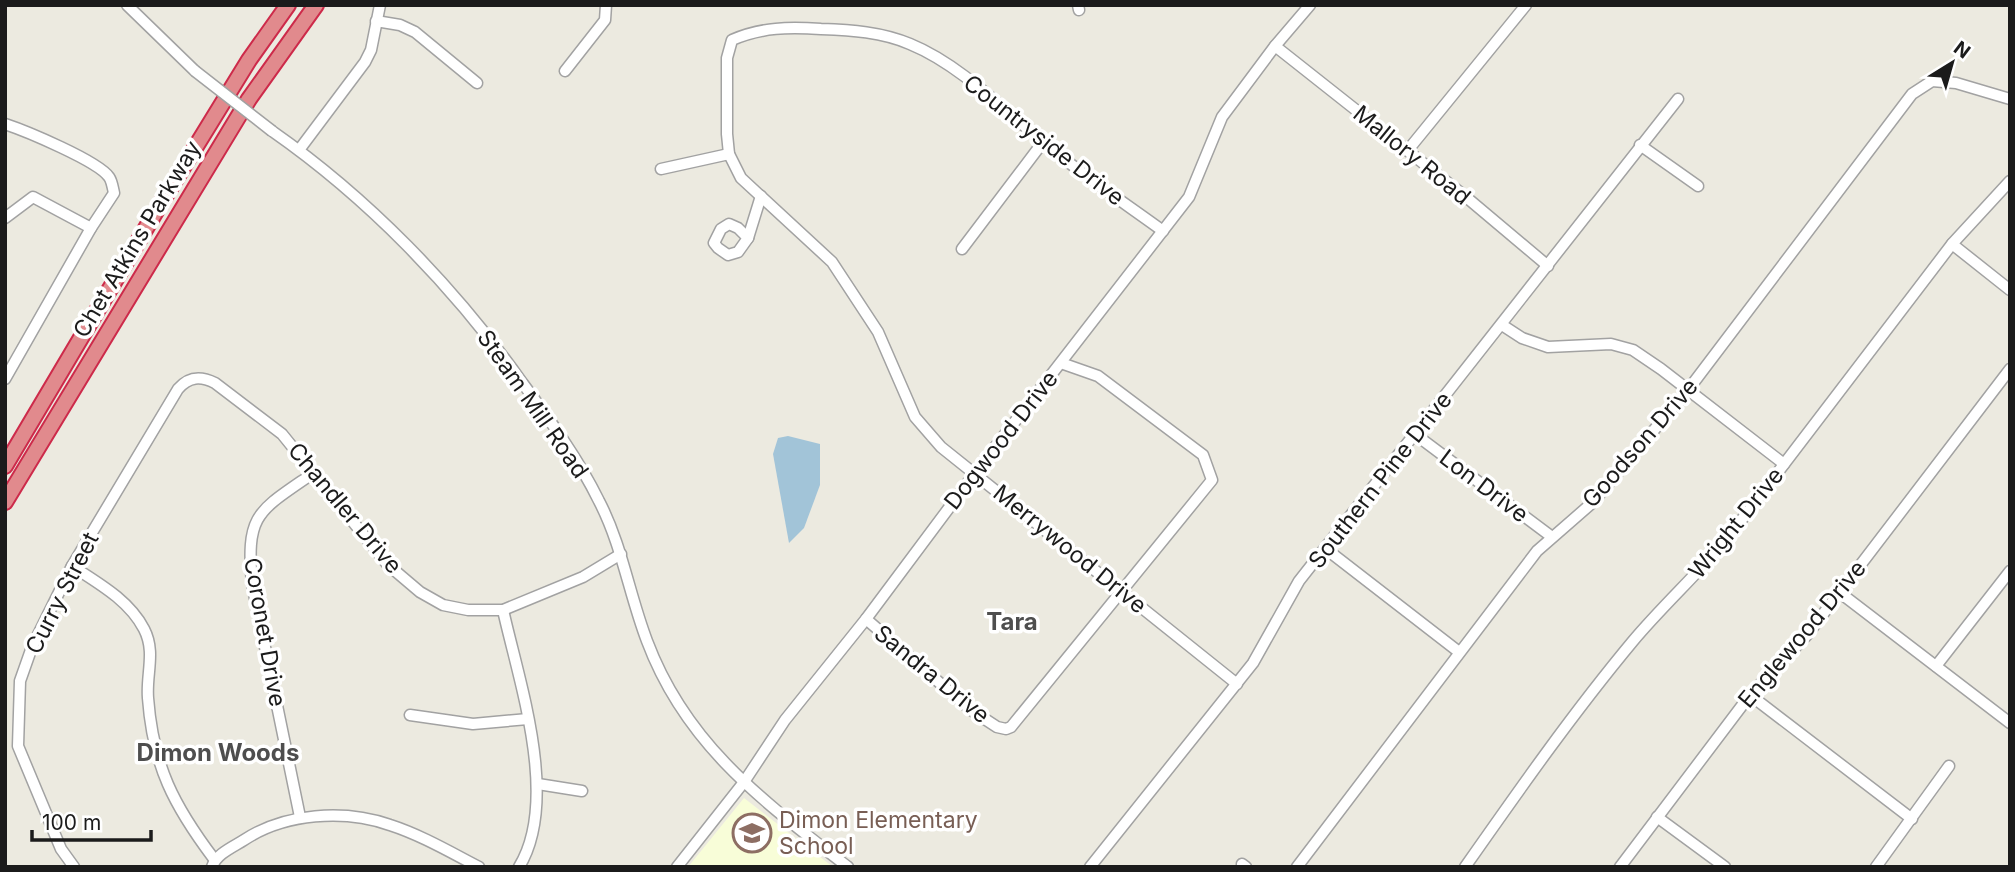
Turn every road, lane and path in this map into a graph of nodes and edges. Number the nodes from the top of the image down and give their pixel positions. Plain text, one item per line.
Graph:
1 (127, 5) edge
2 (288, 5) edge
3 (316, 5) edge
4 (380, 5) edge
5 (606, 5) edge
6 (1310, 5) edge
7 (1526, 5) edge
8 (376, 22) junction
9 (1275, 46) junction
10 (924, 51) joint
11 (565, 71) dead end
12 (477, 83) dead end
13 (1678, 99) dead end
14 (2010, 99) edge
15 (5, 124) edge
16 (1043, 142) junction
17 (1640, 145) junction
18 (299, 150) junction
19 (1408, 150) junction
20 (729, 154) junction
21 (661, 169) dead end
22 (2010, 181) edge
23 (1698, 186) dead end
24 (761, 196) junction
25 (5, 218) edge
26 (91, 228) junction
27 (1163, 231) junction
28 (748, 238) dead end
29 (1952, 244) junction
30 (962, 249) dead end
31 (1548, 266) junction
32 (2010, 290) edge
33 (1502, 325) junction
34 (1061, 363) junction
35 (2010, 369) edge
36 (5, 379) edge
37 (1688, 390) junction
38 (1416, 435) junction
39 (144, 445) joint
40 (1784, 464) junction
41 (5, 466) edge
42 (975, 473) junction
43 (312, 474) junction
44 (5, 502) edge
45 (1552, 537) junction
46 (1326, 549) junction
47 (621, 554) junction
48 (72, 566) junction
49 (2010, 571) edge
50 (1123, 591) junction
51 (1839, 592) junction
52 (503, 610) junction
53 (866, 619) junction
54 (1460, 652) junction
55 (1937, 666) junction
56 (1237, 684) junction
57 (1750, 695) junction
58 (410, 715) dead end
59 (528, 719) junction
60 (2010, 723) edge
61 (18, 746) junction
62 (5, 747) edge
63 (1949, 765) dead end
64 (744, 782) junction
65 (538, 784) junction
66 (582, 791) dead end
67 (300, 817) junction
68 (1657, 817) junction
69 (1912, 819) junction
70 (213, 863) edge
71 (74, 867) edge
72 (479, 867) edge
73 (519, 867) edge
74 (677, 867) edge
75 (848, 867) edge
76 (1090, 867) edge
77 (1297, 867) edge
78 (1465, 867) edge
79 (1620, 867) edge
80 (1725, 867) edge
81 (1876, 867) edge

1 - 18 street, Steam Mill Road, bridge
2 - 41 highway, Chet Atkins Parkway
3 - 44 highway, Chet Atkins Parkway
4 - 8 street
5 - 11 street
6 - 9 street, Dogwood Drive
7 - 19 street
8 - 12 street
8 - 18 street
9 - 19 street, Mallory Road
9 - 27 street, Dogwood Drive
10 - 16 street, Countryside Drive
10 - 20 street, Merrywood Drive
13 - 17 street, Southern Pine Drive
14 - 37 street, Goodson Drive
15 - 26 street
16 - 27 street, Countryside Drive
16 - 30 street
17 - 23 street
17 - 31 street, Southern Pine Drive
18 - 47 street, Steam Mill Road
19 - 31 street, Mallory Road
20 - 21 street
20 - 24 street, Merrywood Drive
22 - 29 street, Wright Drive
24 - 28 street
24 - 42 street, Merrywood Drive
25 - 26 street
26 - 36 street
27 - 34 street, Dogwood Drive
29 - 32 street
29 - 40 street, Wright Drive
31 - 33 street, Southern Pine Drive
33 - 37 street
33 - 38 street, Southern Pine Drive
34 - 42 street, Dogwood Drive
34 - 50 street, Sandra Drive
35 - 51 street, Englewood Drive
37 - 40 street
37 - 45 street, Goodson Drive
38 - 45 street, Lon Drive
38 - 46 street, Southern Pine Drive
39 - 43 street, Chandler Drive
39 - 48 street, Curry Street
40 - 78 street, Wright Drive
42 - 50 street, Merrywood Drive
42 - 53 street, Dogwood Drive
43 - 52 street, Chandler Drive
43 - 67 street, Coronet Drive
45 - 54 street, Goodson Drive
46 - 54 street
46 - 56 street, Southern Pine Drive
47 - 52 street, Chandler Drive
47 - 64 street, Steam Mill Road
48 - 61 street, Curry Street
48 - 70 street
49 - 55 street
50 - 53 street, Sandra Drive
50 - 56 street, Merrywood Drive
51 - 55 street
51 - 57 street, Englewood Drive
52 - 59 street
53 - 64 street, Dogwood Drive
54 - 77 street, Goodson Drive
55 - 60 street
56 - 76 street, Southern Pine Drive
57 - 68 street, Englewood Drive
57 - 69 street
58 - 59 street
59 - 65 street
61 - 62 street
61 - 71 street, Curry Street
63 - 69 street
64 - 74 street, Dogwood Drive
64 - 75 street, Steam Mill Road
65 - 66 street
65 - 73 street
67 - 70 street
67 - 72 street
68 - 79 street, Englewood Drive
68 - 80 street
69 - 81 street

